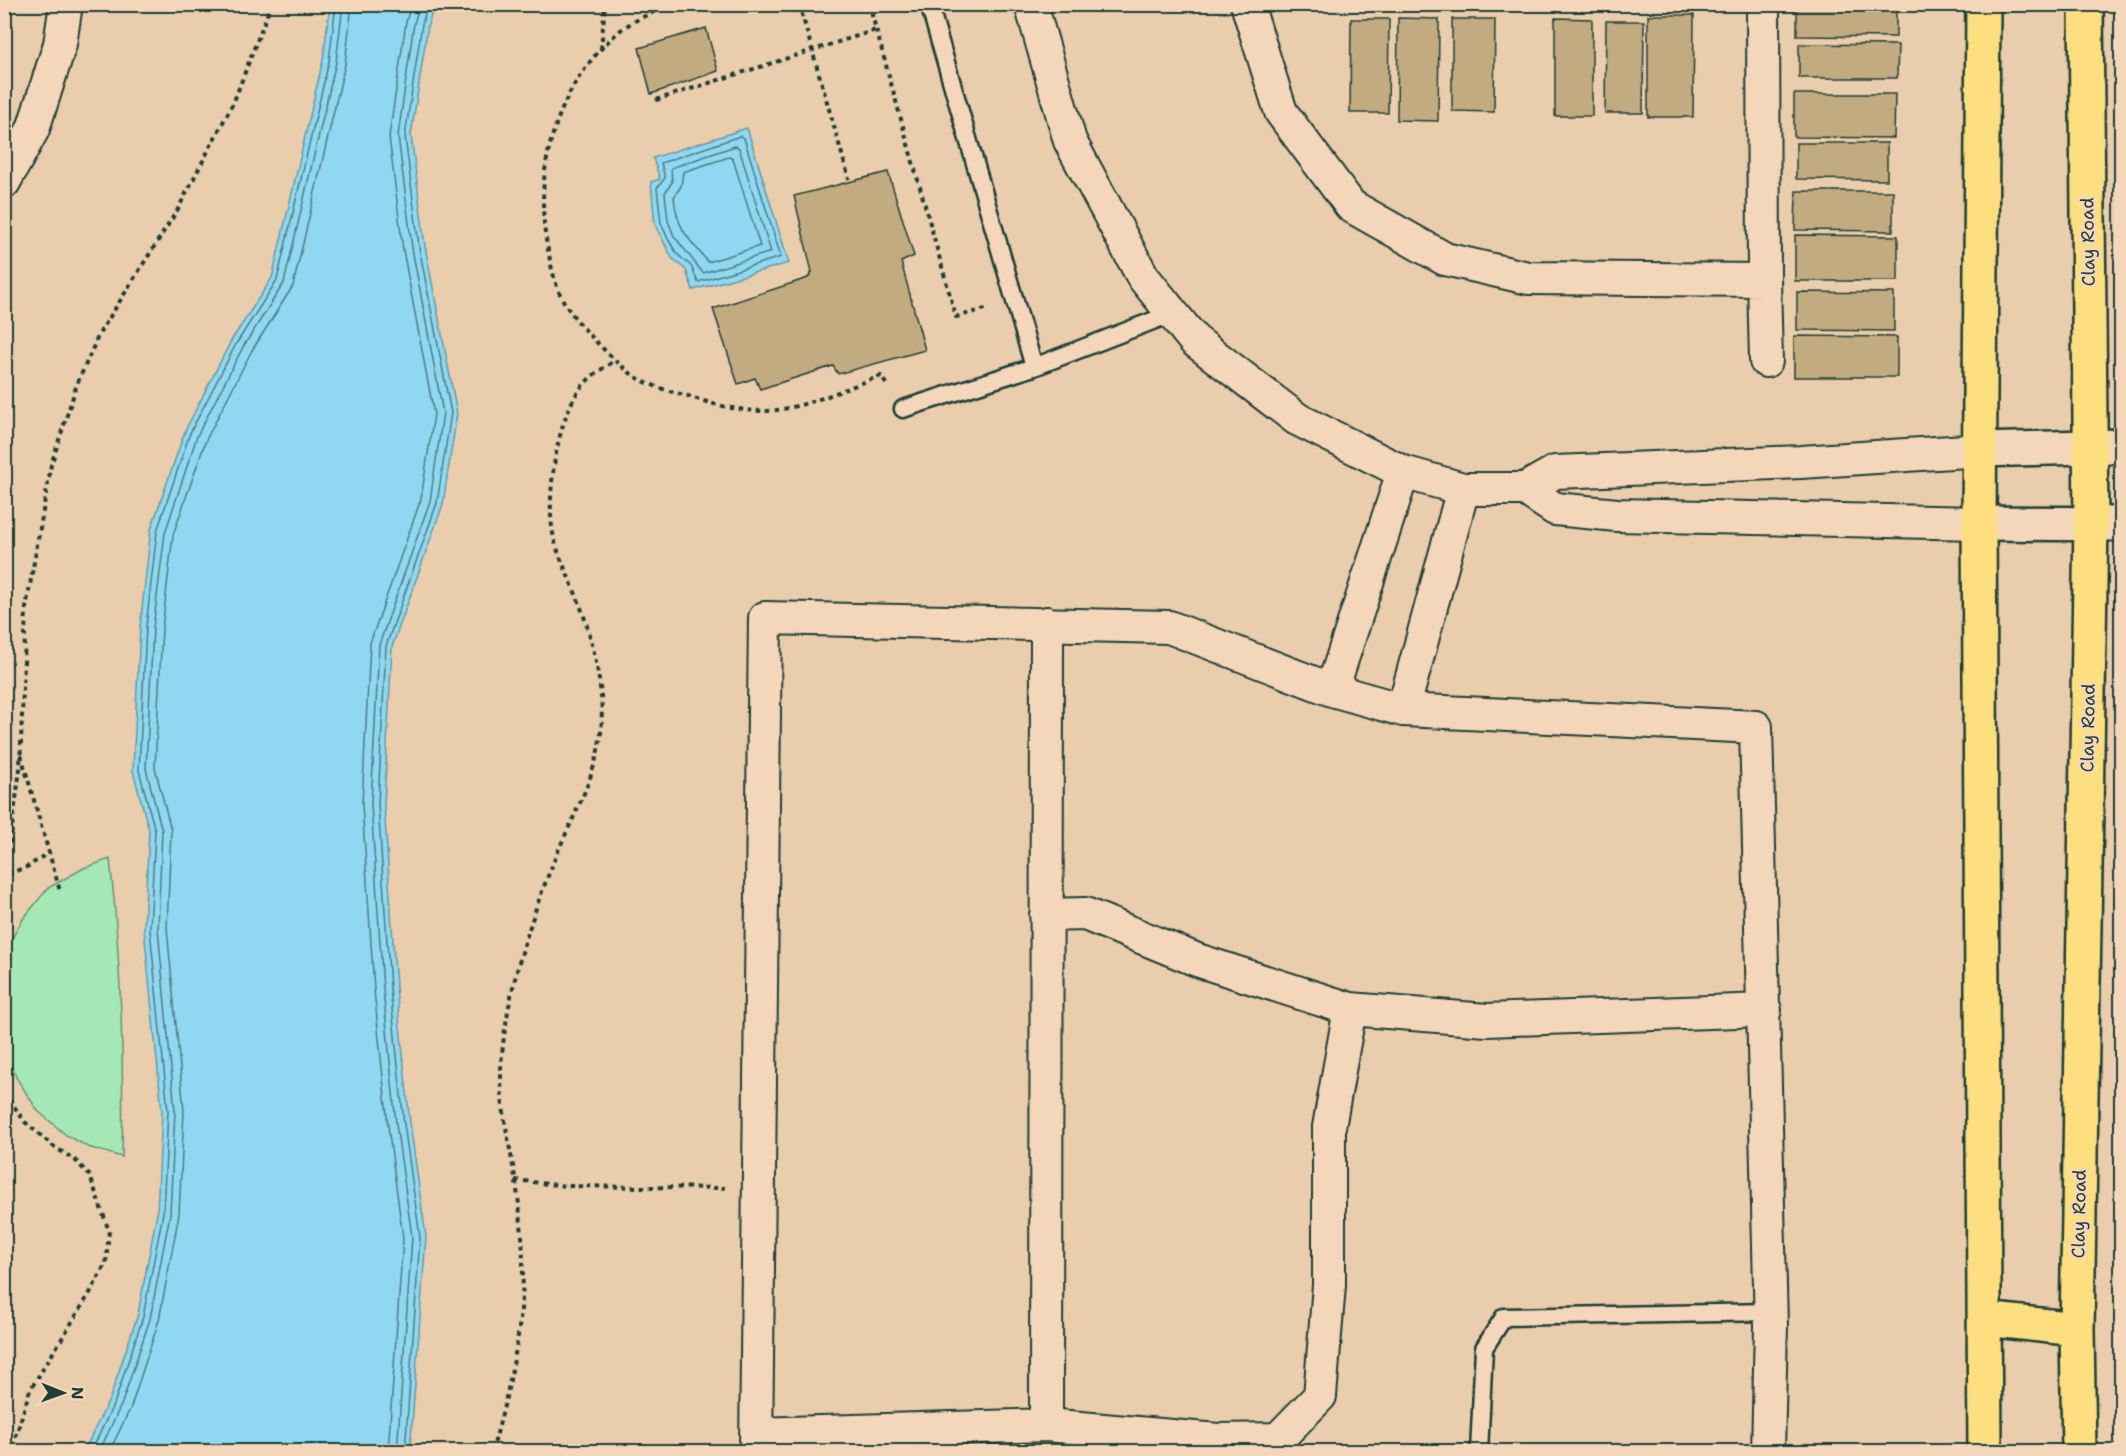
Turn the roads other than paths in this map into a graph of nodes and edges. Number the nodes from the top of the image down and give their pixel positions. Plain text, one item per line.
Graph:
1 (66, 4) edge
2 (929, 4) edge
3 (1031, 4) edge
4 (1247, 4) edge
5 (1763, 4) edge
6 (1983, 4) edge
7 (2086, 4) edge
8 (4, 182) edge
9 (1764, 280) junction
10 (1173, 313) junction
11 (1766, 361) dead end
12 (1034, 367) junction
13 (903, 408) road end
14 (2106, 446) edge
15 (1981, 450) junction
16 (1403, 472) junction
17 (1463, 489) junction
18 (1525, 489) junction
19 (1979, 523) junction
20 (2106, 524) edge
21 (1047, 623) junction
22 (1332, 690) junction
23 (1403, 710) junction
24 (1046, 915) junction
25 (1350, 1009) junction
26 (1765, 1010) junction
27 (1771, 1312) junction
28 (1985, 1319) junction
29 (2077, 1329) junction
30 (1046, 1425) junction
31 (756, 1443) edge
32 (1479, 1452) edge
33 (1768, 1452) edge
34 (1985, 1452) edge
35 (2079, 1452) edge

1 - 8 street
2 - 12 lane
3 - 10 street
4 - 9 street
5 - 9 street
6 - 15 main road
7 - 14 main road, Clay Road
9 - 11 street
10 - 12 lane
10 - 16 street
12 - 13 lane
14 - 15 street
14 - 20 main road, Clay Road
15 - 18 street
15 - 19 main road
16 - 17 street
16 - 22 street
17 - 18 street
17 - 23 street
18 - 19 street
19 - 20 street
19 - 28 main road
20 - 29 main road, Clay Road
21 - 22 street
21 - 24 street
21 - 31 street
22 - 23 street
23 - 26 street
24 - 25 street
24 - 30 street
25 - 26 street
25 - 30 street
26 - 27 street
27 - 32 lane
27 - 33 street
28 - 29 main road
28 - 34 main road
29 - 35 main road, Clay Road
30 - 31 street

